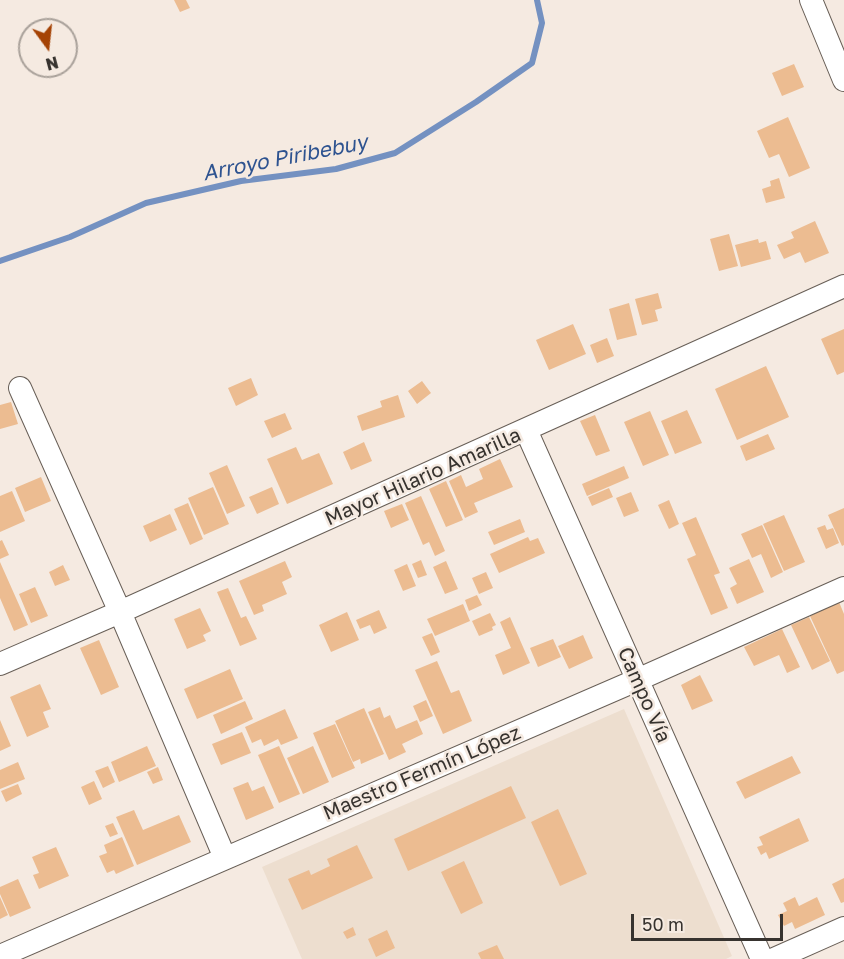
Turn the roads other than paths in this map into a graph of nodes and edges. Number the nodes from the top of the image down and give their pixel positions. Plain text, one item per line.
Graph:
1 (811, 0) edge
2 (844, 80) edge
3 (844, 286) edge
4 (20, 388) dead end
5 (526, 430) junction
6 (844, 588) edge
7 (120, 612) junction
8 (0, 664) edge
9 (637, 680) junction
10 (225, 858) junction
11 (844, 928) edge
12 (0, 956) edge
13 (762, 959) edge
14 (774, 959) edge

1 - 2 street
3 - 5 street, Mayor Hilario Amarilla
4 - 7 street
5 - 7 street, Mayor Hilario Amarilla
5 - 9 street, Campo Vía
6 - 9 street, Maestro Fermín López
7 - 8 street, Mayor Hilario Amarilla
7 - 10 street
9 - 10 street, Maestro Fermín López
9 - 13 street, Campo Vía
10 - 12 street, Maestro Fermín López
11 - 14 street

